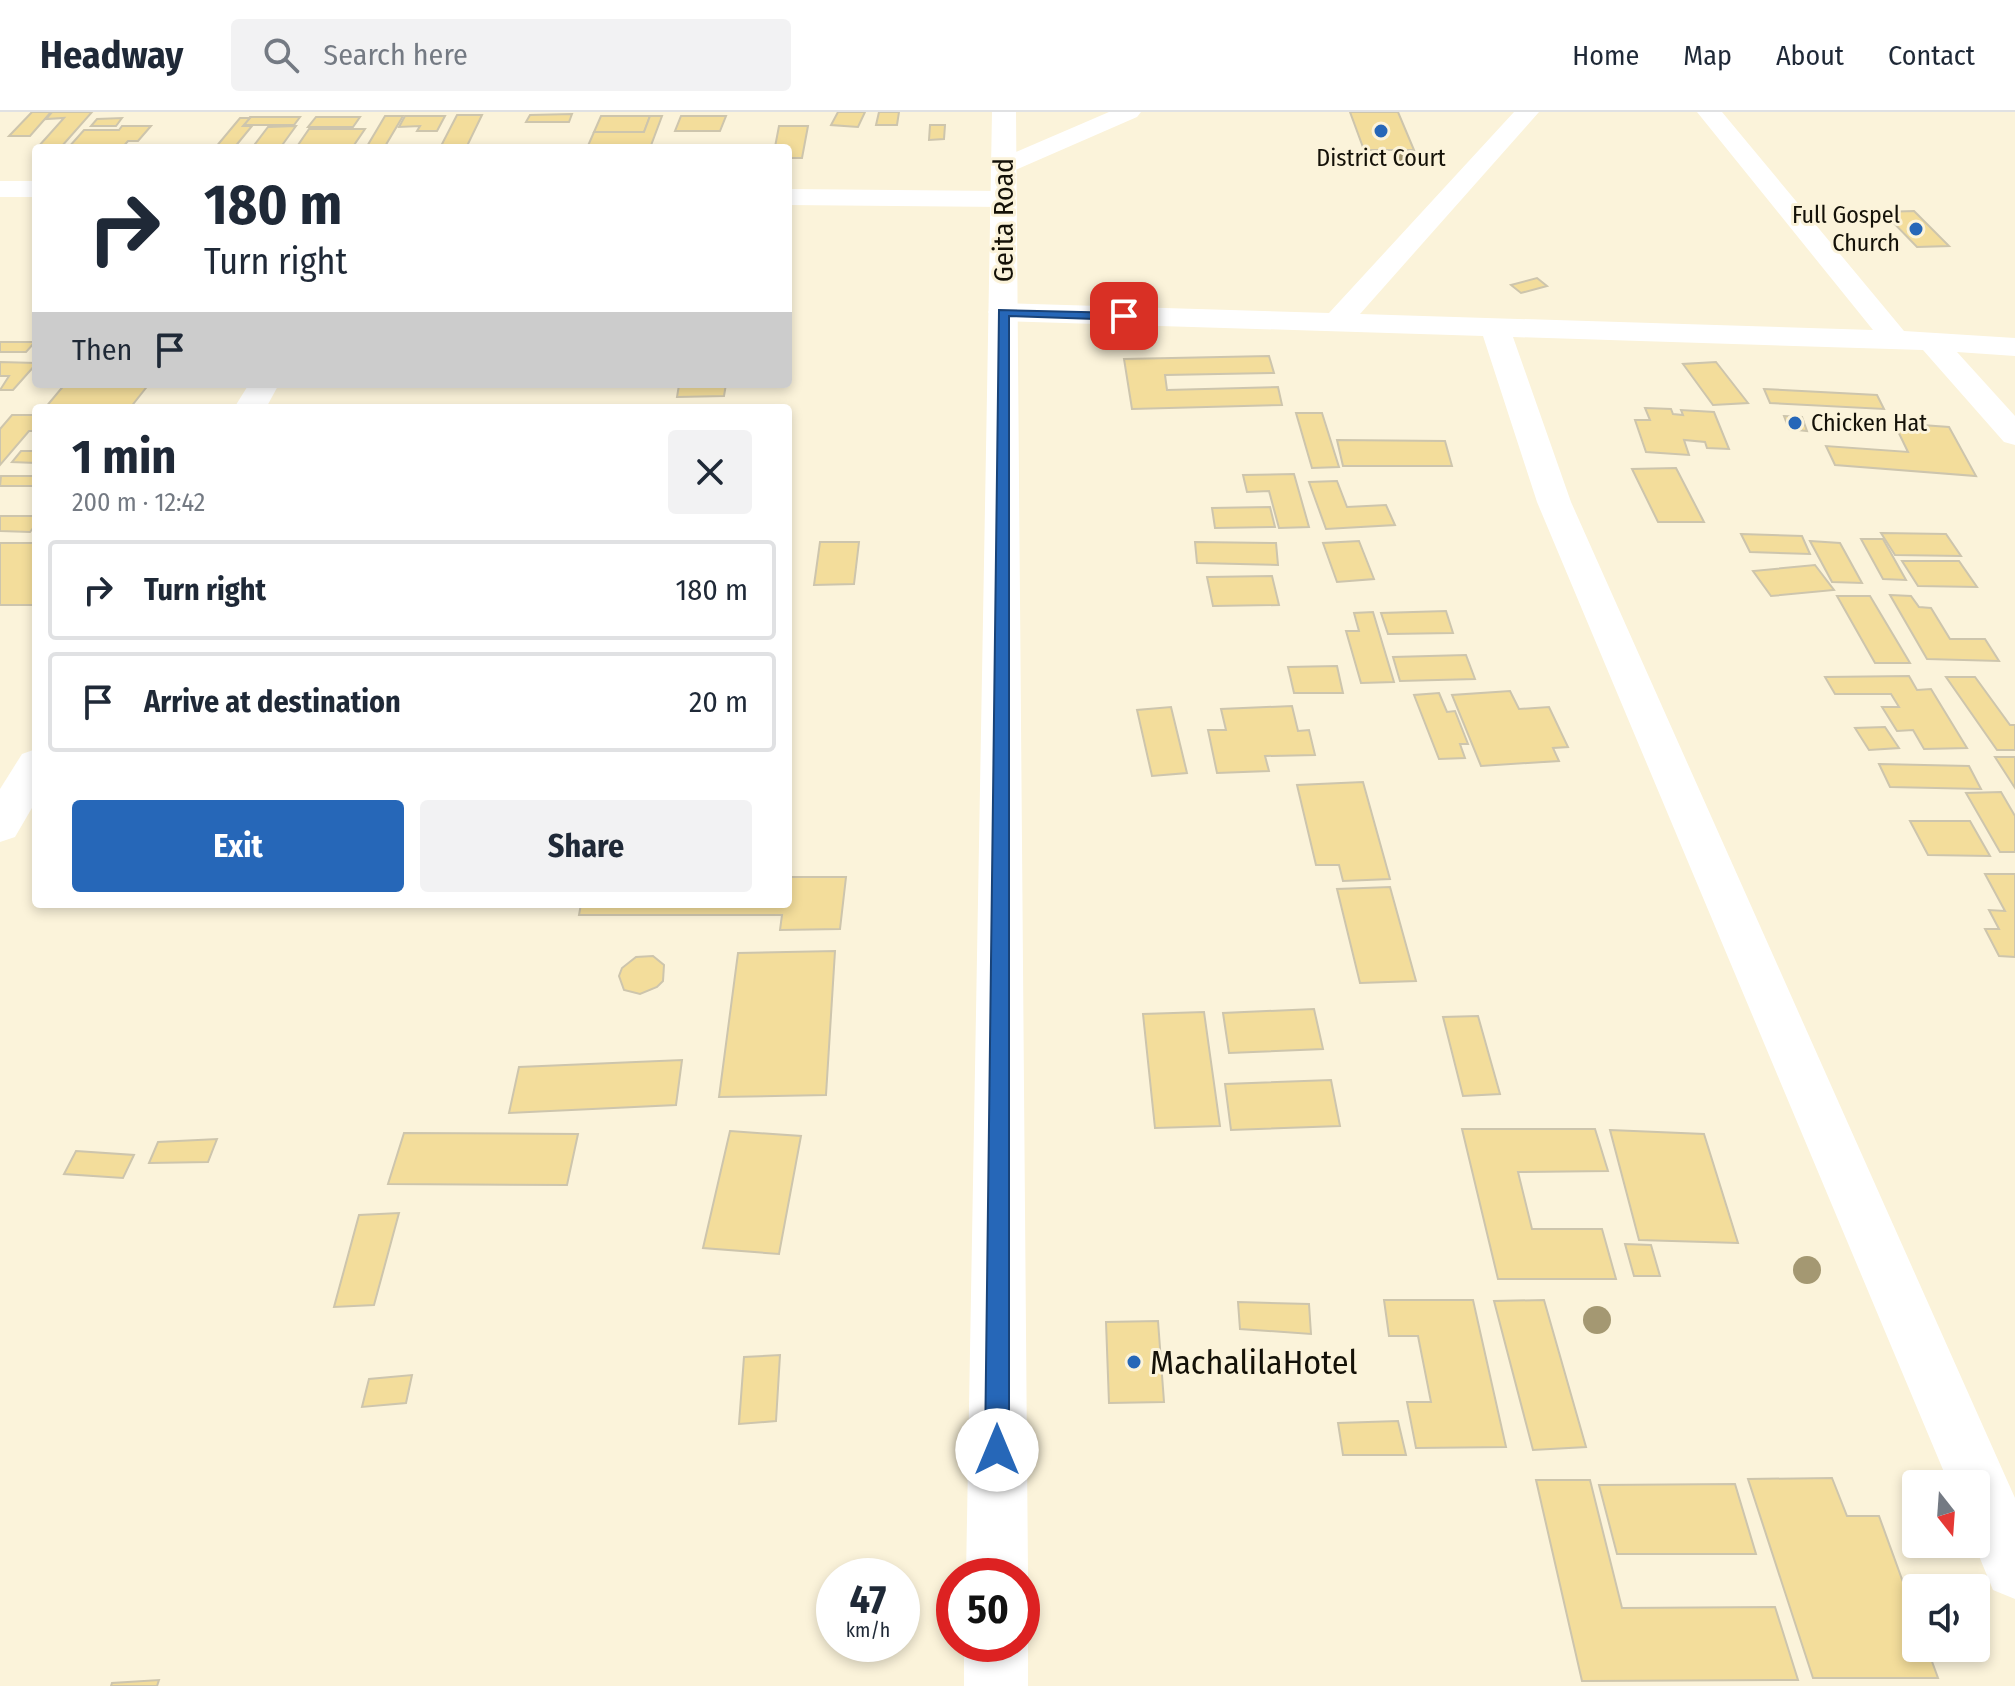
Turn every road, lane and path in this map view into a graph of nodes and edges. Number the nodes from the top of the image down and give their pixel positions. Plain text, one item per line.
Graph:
1 (1004, 112) edge
2 (1129, 112) edge
3 (1527, 112) edge
4 (1709, 112) edge
5 (1003, 183) junction
6 (0, 189) edge
7 (32, 189) edge
8 (792, 197) edge
9 (1003, 312) junction
10 (1336, 323) junction
11 (1495, 328) junction
12 (1896, 340) junction
13 (1931, 341) junction
14 (2015, 347) edge
15 (2015, 435) edge
16 (32, 772) edge
17 (0, 825) edge
18 (997, 1558) edge
19 (2015, 1568) edge
20 (996, 1662) edge
21 (996, 1686) edge

1 - 5 street, Geita Road
2 - 5 street
3 - 10 street
4 - 12 street
5 - 8 street
5 - 9 street, Geita Road
6 - 7 street
9 - 10 street
9 - 18 street, Geita Road
10 - 11 street
11 - 12 street
11 - 19 street
12 - 13 street
13 - 14 street
13 - 15 street
16 - 17 street
20 - 21 street

